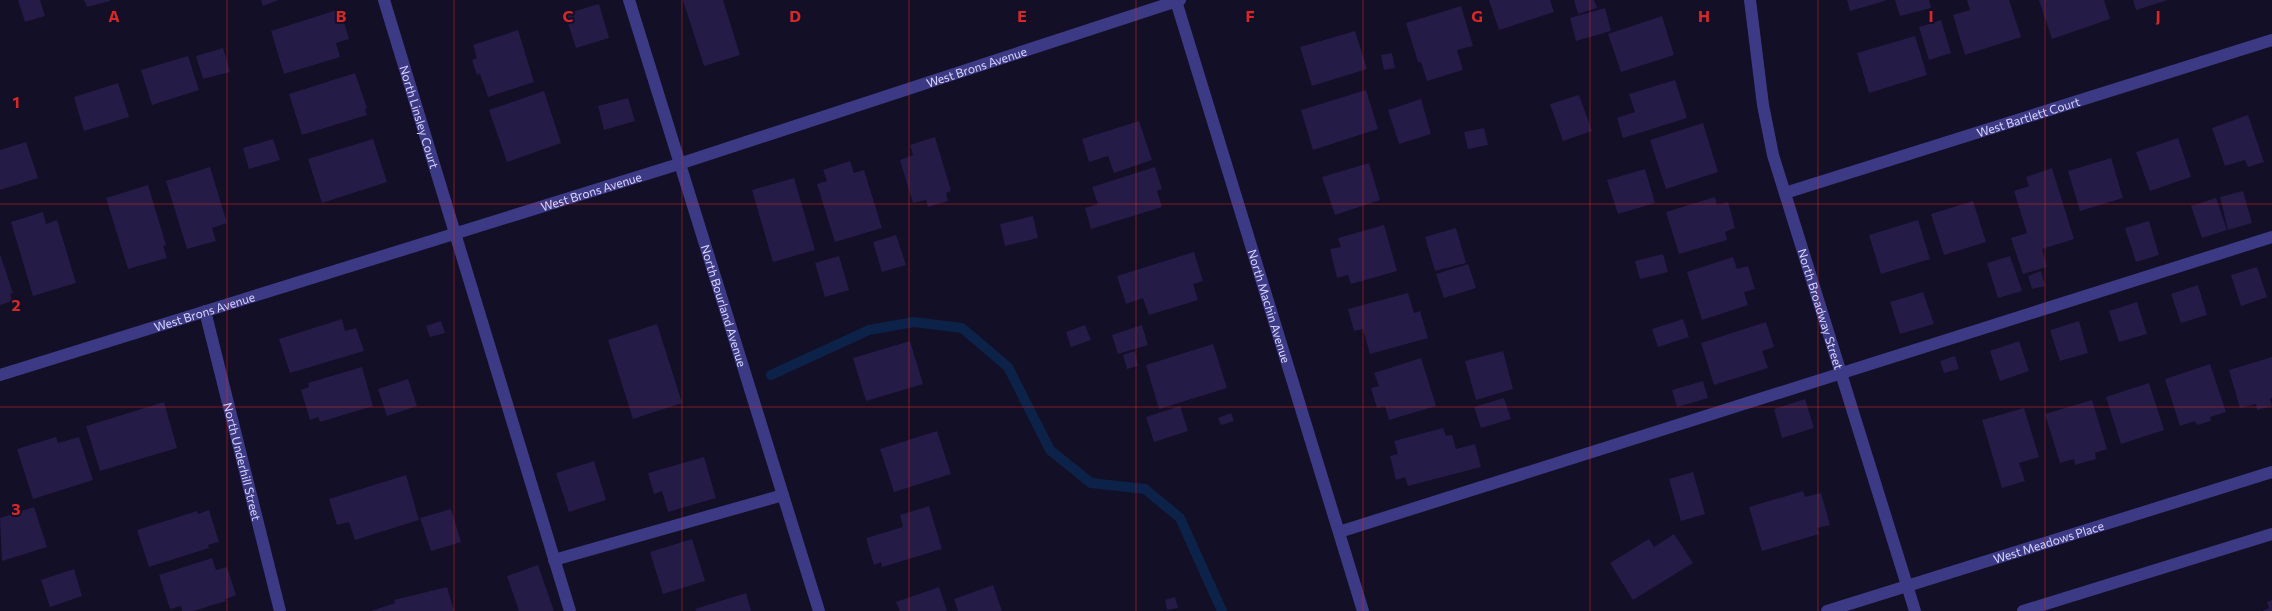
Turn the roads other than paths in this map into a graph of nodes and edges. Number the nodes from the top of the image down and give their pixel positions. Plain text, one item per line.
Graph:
1 (384, 0) edge
2 (629, 0) edge
3 (1750, 0) edge
4 (1178, 1) edge
5 (2272, 40) edge
6 (679, 164) junction
7 (1785, 193) junction
8 (456, 233) junction
9 (2272, 237) edge
10 (205, 311) junction
11 (1840, 372) junction
12 (0, 375) edge
13 (2272, 472) edge
14 (783, 495) junction
15 (1339, 532) junction
16 (2272, 534) edge
17 (554, 560) junction
18 (1907, 586) junction
19 (280, 611) edge
20 (570, 611) edge
21 (819, 611) edge
22 (1363, 611) edge
23 (1827, 611) edge
24 (1916, 611) edge
25 (2023, 611) edge

1 - 8 street, North Linsley Court
2 - 6 street, North Bourland Avenue
3 - 7 street, North Broadway Street
4 - 6 street, West Brons Avenue
4 - 15 street, North Machin Avenue
5 - 7 street, West Bartlett Court
6 - 8 street, West Brons Avenue
6 - 14 street, North Bourland Avenue
7 - 11 street, North Broadway Street
8 - 10 street, West Brons Avenue
8 - 17 street, North Linsley Court
9 - 11 street
10 - 12 street, West Brons Avenue
10 - 19 street, North Underhill Street
11 - 15 street
11 - 18 street, North Broadway Street
13 - 18 street, West Meadows Place
14 - 17 street
14 - 21 street, North Bourland Avenue
15 - 22 street, North Machin Avenue
16 - 25 street
17 - 20 street, North Linsley Court
18 - 23 street, West Meadows Place
18 - 24 street, North Broadway Street

